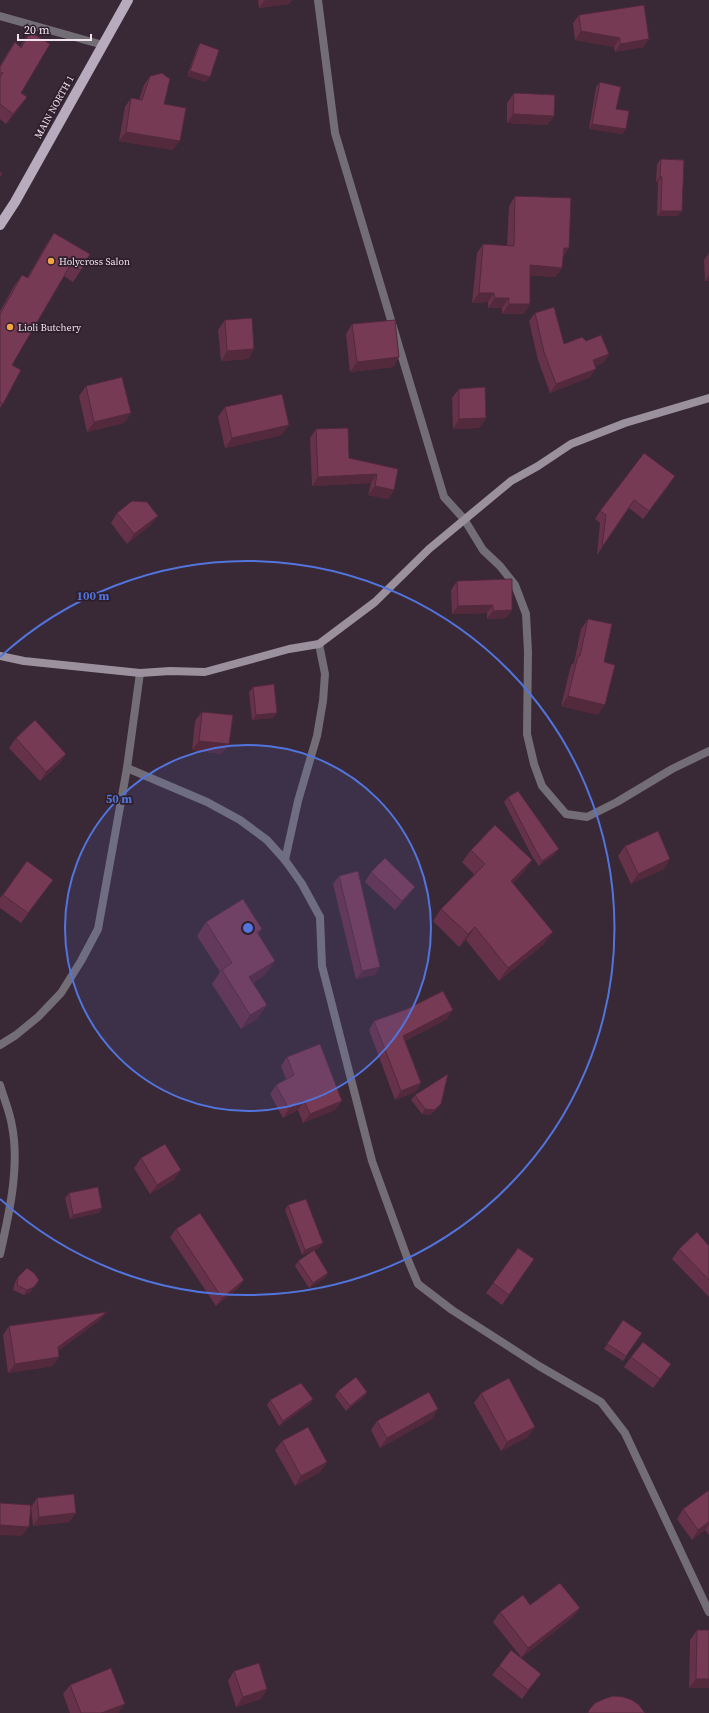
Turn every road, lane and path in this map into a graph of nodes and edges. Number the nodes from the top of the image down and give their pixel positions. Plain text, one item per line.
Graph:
1 (128, 0) edge
2 (318, 0) edge
3 (0, 16) edge
4 (103, 45) junction
5 (0, 225) edge
6 (709, 398) edge
7 (464, 519) junction
8 (319, 644) junction
9 (0, 656) edge
10 (140, 673) junction
11 (709, 751) edge
12 (127, 768) junction
13 (285, 860) junction
14 (0, 1044) edge
15 (0, 1085) edge
16 (0, 1254) edge
17 (709, 1612) edge

1 - 4 main road, MAIN NORTH 1
2 - 7 street
3 - 4 street
4 - 5 main road, MAIN NORTH 1
6 - 7 main road
7 - 8 main road
7 - 11 street
8 - 10 main road
8 - 13 street
9 - 10 main road
10 - 12 street
12 - 13 street
12 - 14 street
13 - 17 street
15 - 16 street

